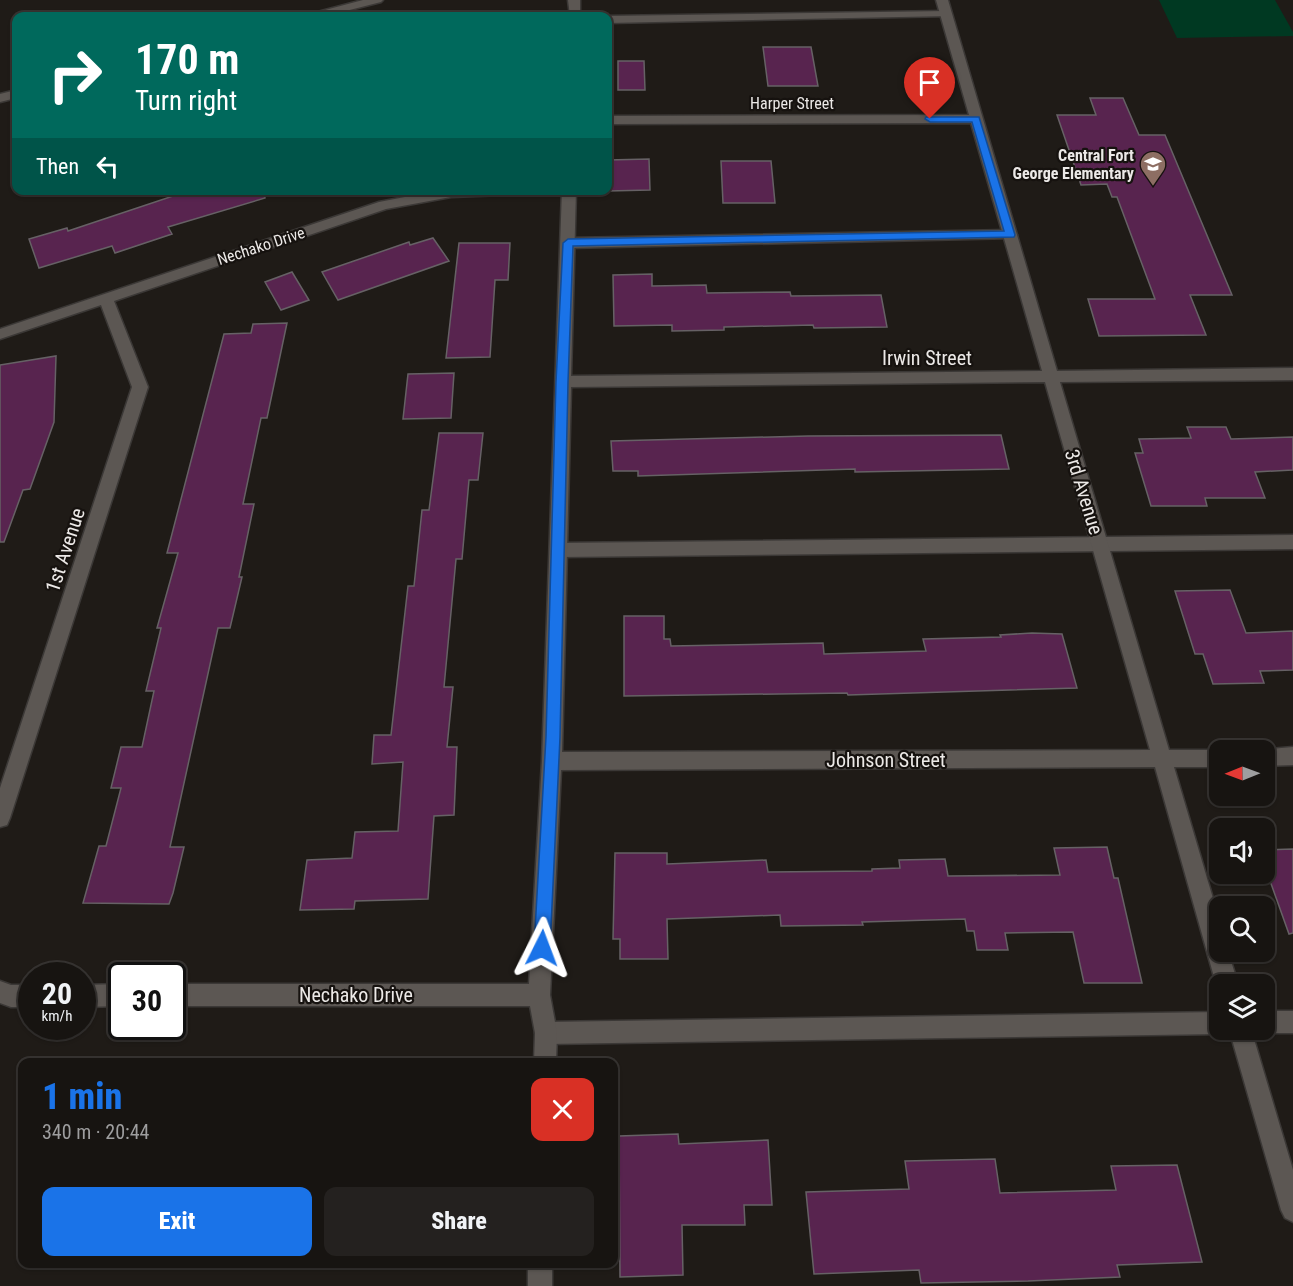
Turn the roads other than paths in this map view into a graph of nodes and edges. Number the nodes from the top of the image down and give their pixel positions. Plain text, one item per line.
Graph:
1 (377, 0) edge
2 (944, 7) edge
3 (330, 12) edge
4 (612, 20) edge
5 (976, 119) junction
6 (612, 120) edge
7 (440, 195) edge
8 (569, 195) edge
9 (1010, 235) junction
10 (568, 243) junction
11 (106, 298) junction
12 (0, 334) edge
13 (1293, 374) edge
14 (1050, 378) junction
15 (562, 382) junction
16 (1293, 542) edge
17 (1099, 544) junction
18 (560, 550) junction
19 (1293, 756) edge
20 (1275, 757) edge
21 (1162, 758) junction
22 (1209, 758) edge
23 (552, 761) junction
24 (0, 818) edge
25 (1224, 974) edge
26 (0, 992) edge
27 (186, 995) edge
28 (539, 995) junction
29 (18, 996) edge
30 (1275, 1022) edge
31 (1293, 1022) edge
32 (1209, 1023) edge
33 (546, 1033) junction
34 (1243, 1040) edge
35 (545, 1058) edge
36 (1293, 1210) edge
37 (540, 1268) edge
38 (540, 1286) edge

1 - 3 street
2 - 4 street
2 - 5 street, 3rd Avenue
5 - 6 street, Harper Street
5 - 9 street, 3rd Avenue
7 - 11 street, Nechako Drive
8 - 10 street
9 - 10 street
9 - 14 street, 3rd Avenue
10 - 15 street
11 - 12 street, Nechako Drive
11 - 24 street, 1st Avenue
13 - 14 street, Irwin Street
14 - 15 street, Irwin Street
14 - 17 street, 3rd Avenue
15 - 18 street
16 - 17 street
17 - 18 street
17 - 21 street, 3rd Avenue
18 - 23 street
19 - 20 street
21 - 22 street, Johnson Street
21 - 23 street, Johnson Street
21 - 25 street, 3rd Avenue
23 - 28 street
26 - 29 street
27 - 28 street, Nechako Drive
28 - 33 street
30 - 31 street
32 - 33 street
33 - 35 street
34 - 36 street
37 - 38 street

